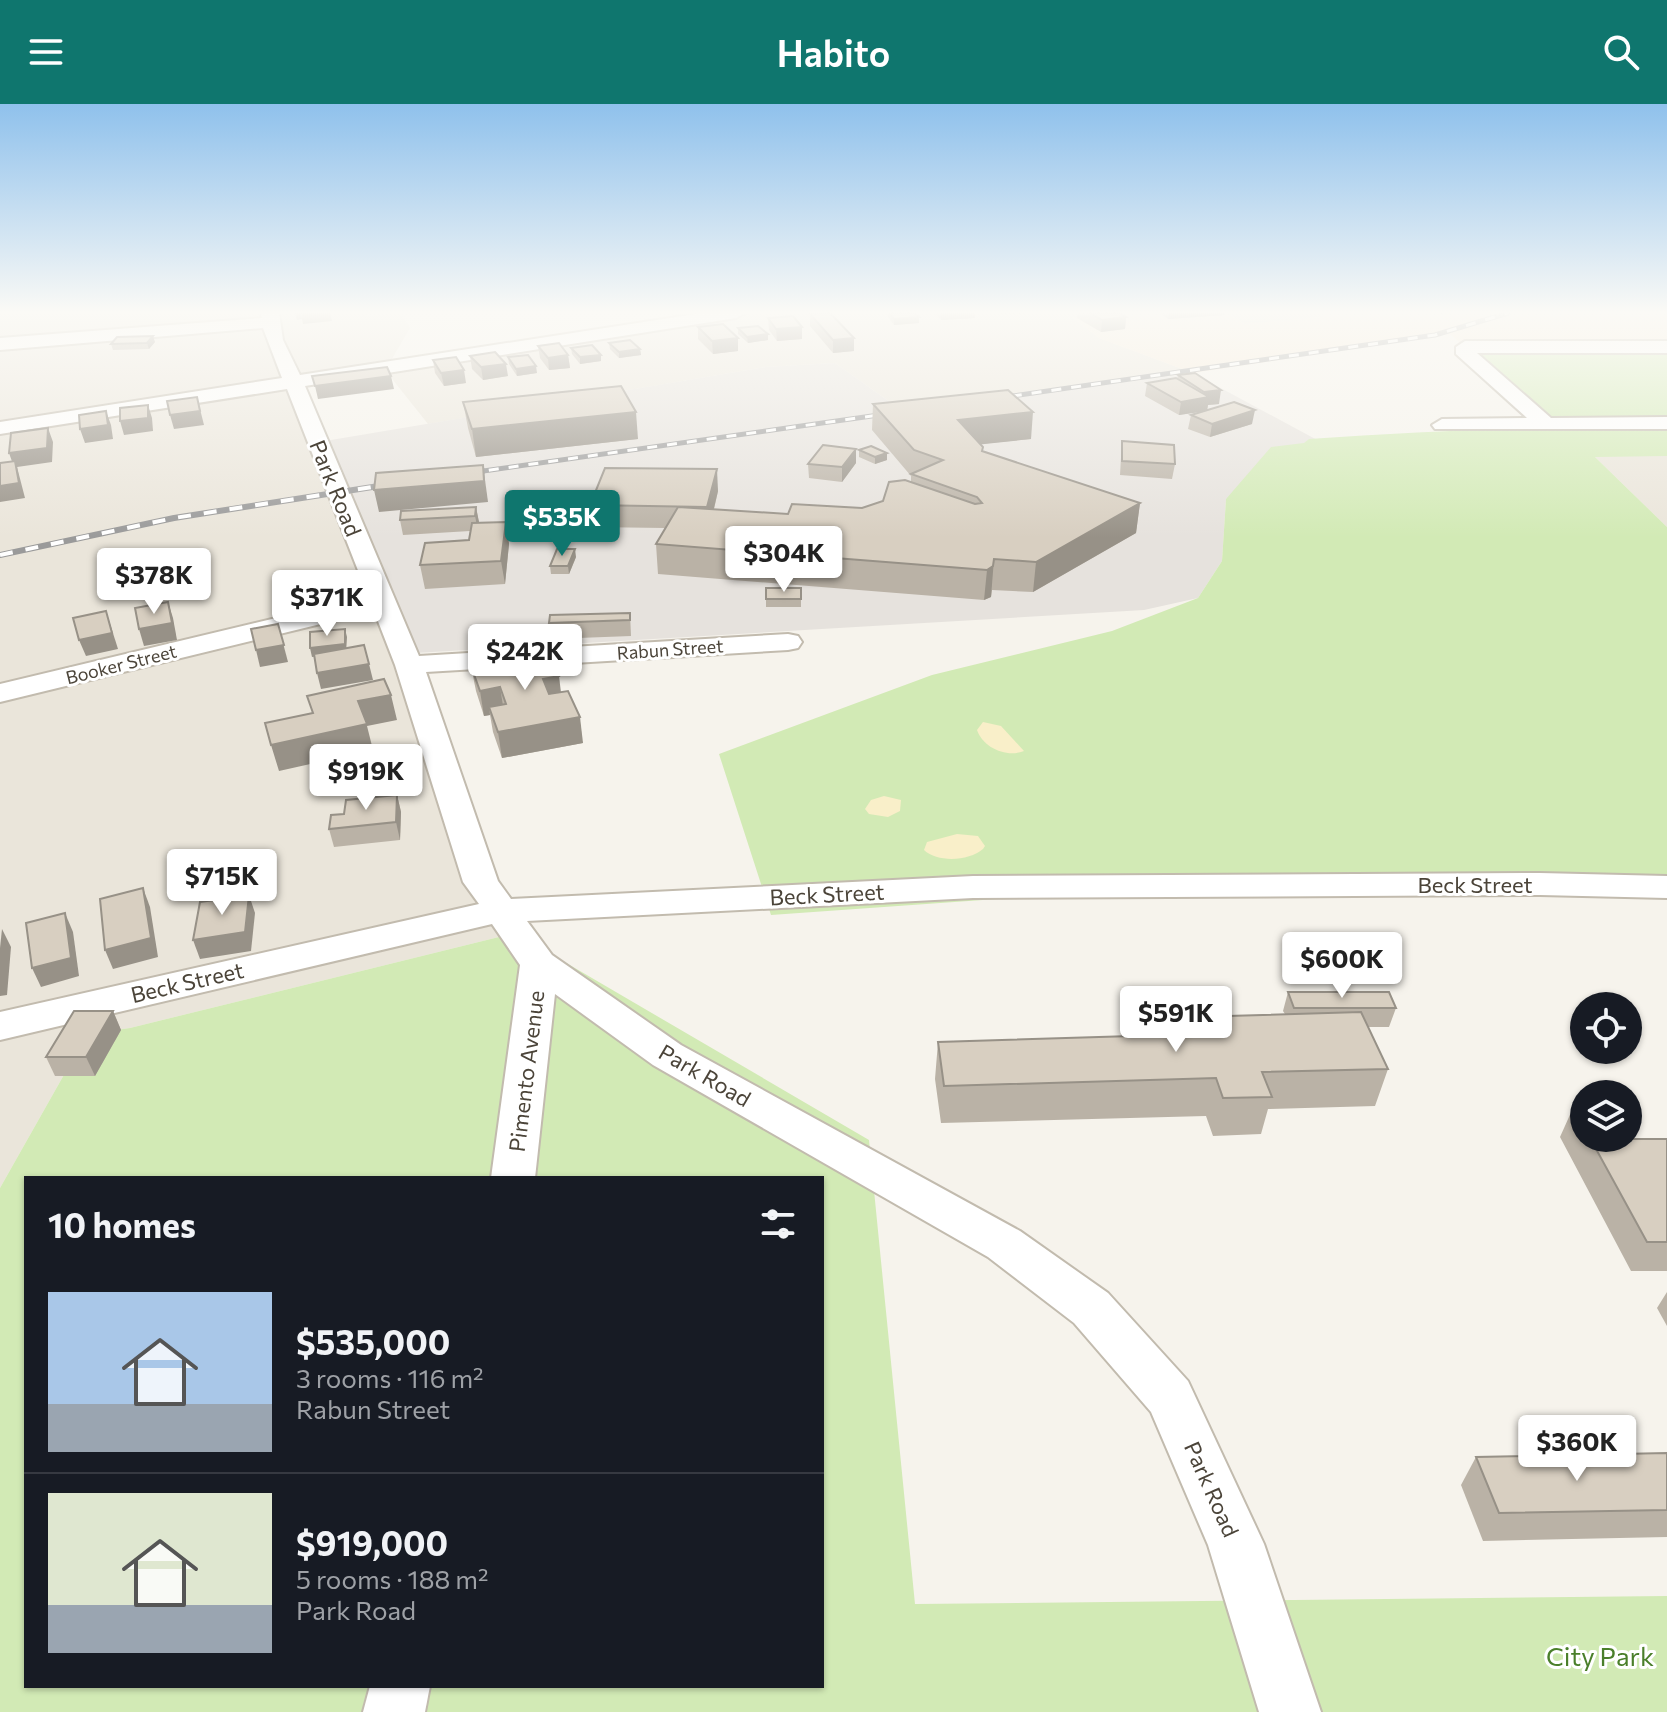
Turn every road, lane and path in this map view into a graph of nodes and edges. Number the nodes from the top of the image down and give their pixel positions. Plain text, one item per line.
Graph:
1 (255, 388) edge
2 (296, 388) edge
3 (1506, 388) edge
4 (1667, 423) edge
5 (1546, 424) junction
6 (1442, 425) dead end
7 (0, 428) edge
8 (381, 601) junction
9 (788, 642) dead end
10 (409, 665) junction
11 (0, 693) edge
12 (1667, 887) edge
13 (499, 911) junction
14 (539, 964) junction
15 (0, 1026) edge
16 (513, 1176) edge
17 (400, 1688) edge
18 (394, 1712) edge
19 (1290, 1712) edge

1 - 7 street
2 - 8 street, Park Road
3 - 5 street
4 - 5 street
5 - 6 street
8 - 10 street, Park Road
8 - 11 street, Booker Street
9 - 10 street, Rabun Street
10 - 13 street, Park Road
12 - 13 street, Beck Street
13 - 14 street, Park Road
13 - 15 street, Beck Street
14 - 16 street, Pimento Avenue
14 - 19 street, Park Road
17 - 18 street

